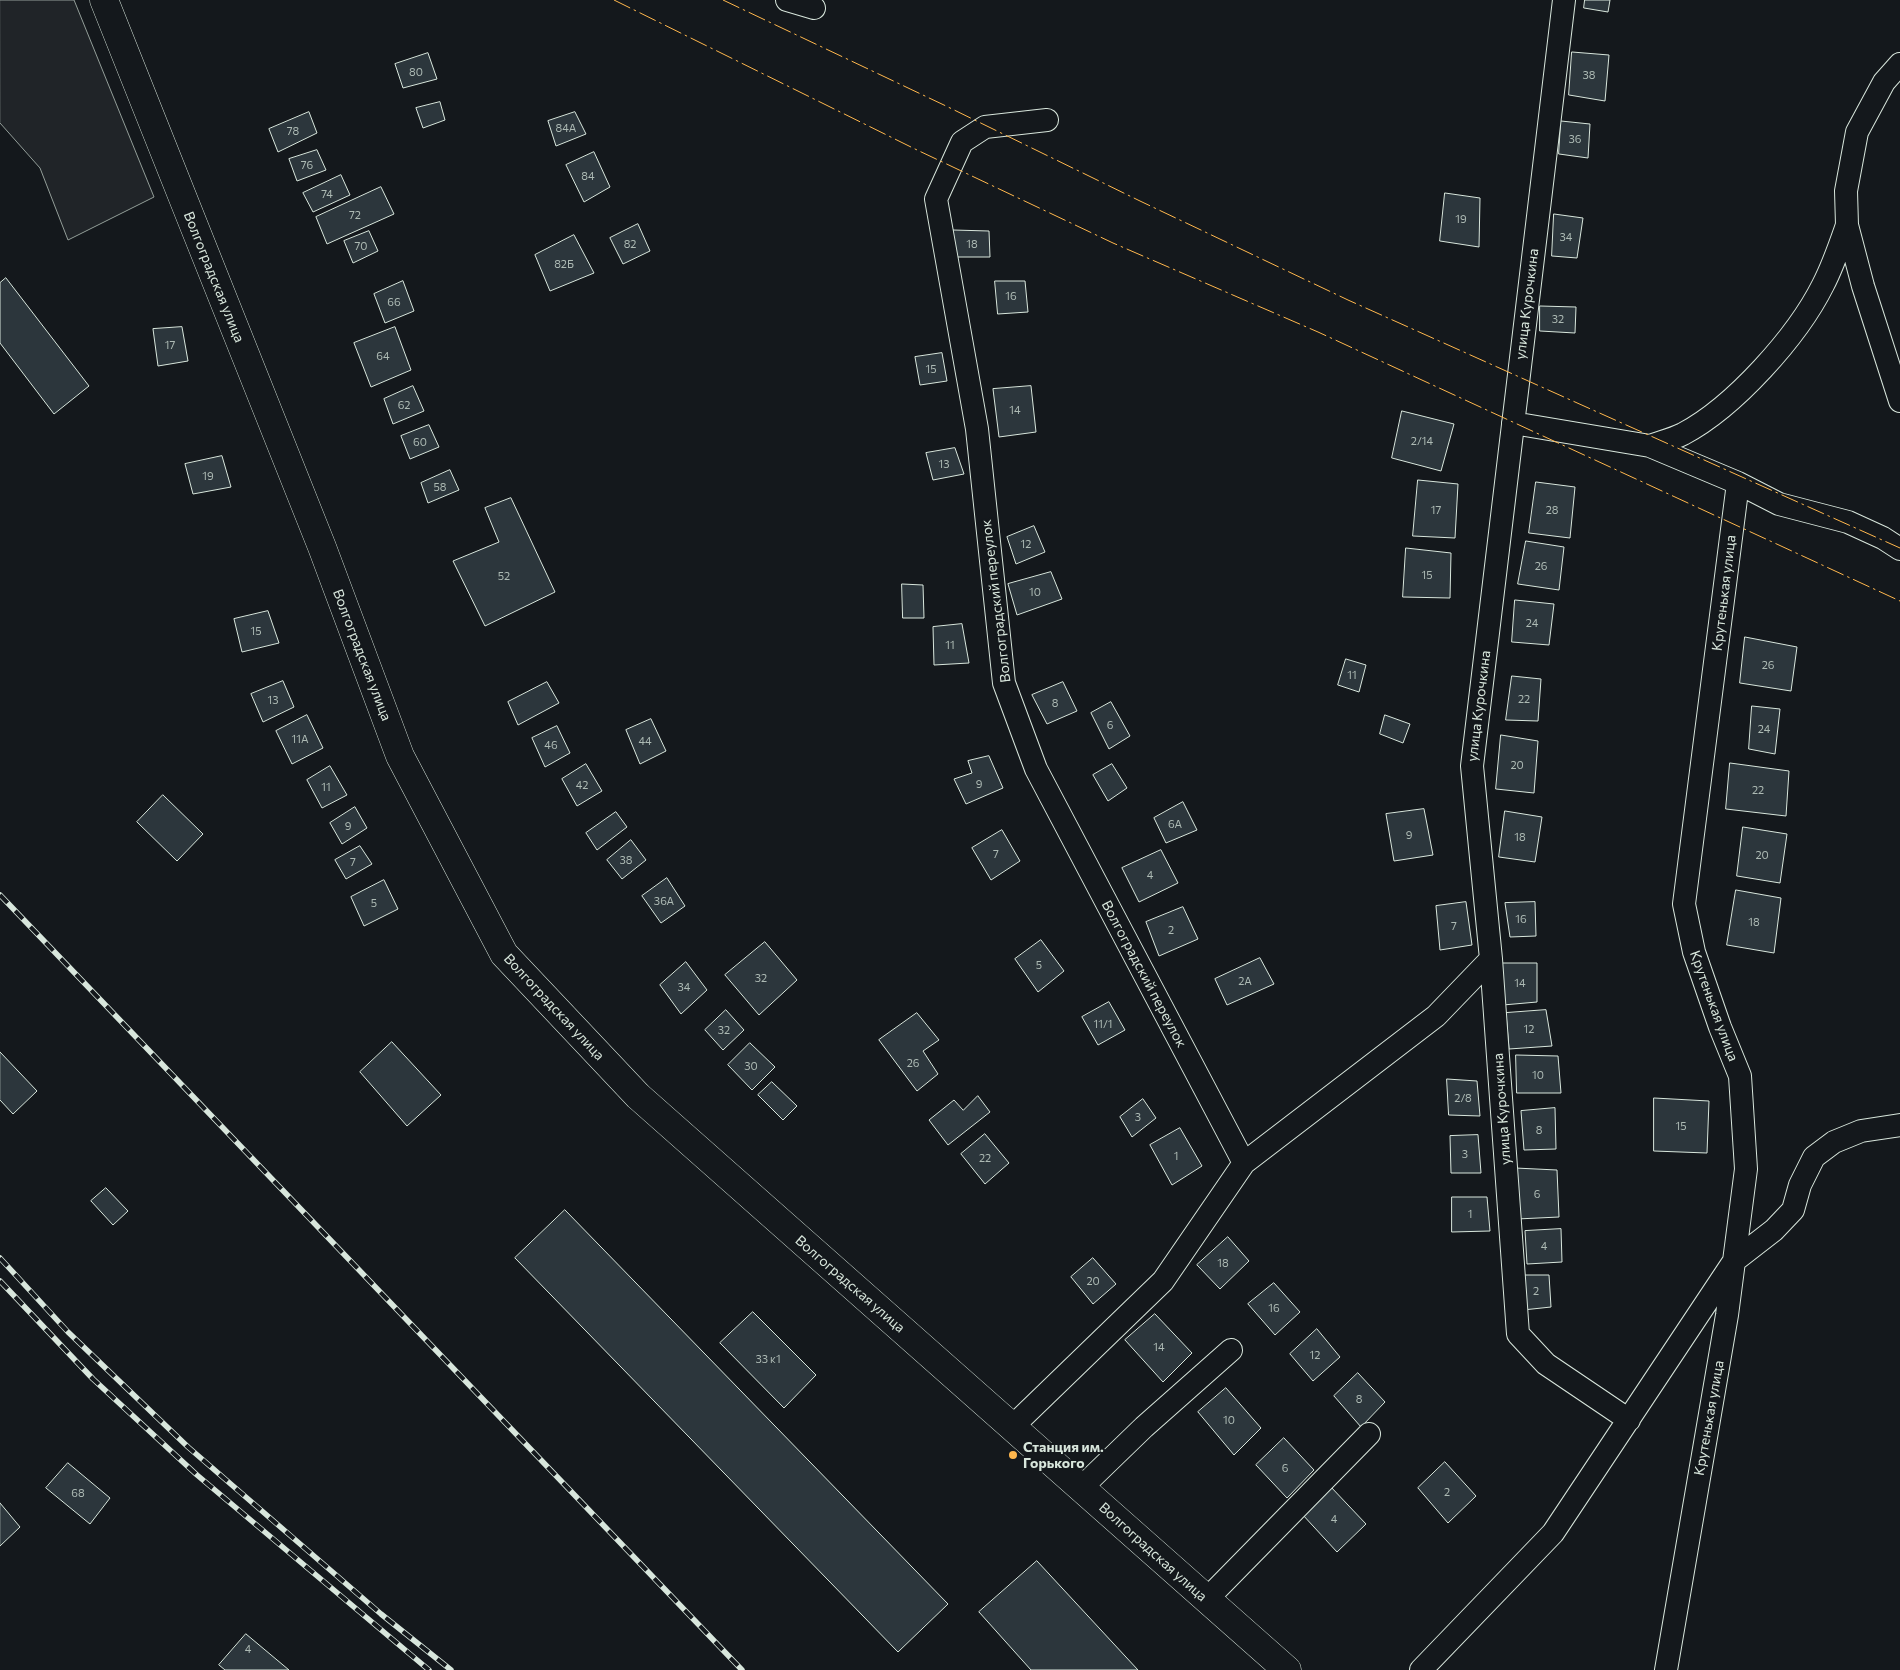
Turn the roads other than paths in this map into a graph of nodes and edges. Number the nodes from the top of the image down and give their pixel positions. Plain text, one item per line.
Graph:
1 (104, 0) edge
2 (787, 0) edge
3 (1564, 0) edge
4 (814, 8) dead end
5 (1900, 64) edge
6 (1046, 120) dead end
7 (1847, 225) junction
8 (1900, 401) edge
9 (1513, 423) junction
10 (1650, 446) junction
11 (1738, 483) junction
12 (1900, 549) edge
13 (1491, 959) junction
14 (1900, 1125) edge
15 (1244, 1163) junction
16 (1734, 1261) junction
17 (1231, 1350) dead end
18 (1629, 1420) junction
19 (1012, 1427) junction
20 (1369, 1434) dead end
21 (1081, 1488) junction
22 (1207, 1599) junction
23 (1287, 1670) edge
24 (1421, 1670) edge
25 (1666, 1670) edge

1 - 19 main road, Волгоградская улица
2 - 4 street
3 - 9 street, улица Курочкина
5 - 7 street
6 - 15 street, Волгоградский переулок
7 - 8 street
7 - 10 street
9 - 10 street
9 - 13 street, улица Курочкина
10 - 11 street
11 - 12 street
11 - 16 street, Крутенькая улица
13 - 15 street
13 - 18 street, улица Курочкина
14 - 16 street
15 - 19 street
16 - 18 street
16 - 25 street, Крутенькая улица
17 - 21 street
18 - 24 street
19 - 21 main road, Волгоградская улица
20 - 22 street
21 - 22 main road, Волгоградская улица
22 - 23 main road, Волгоградская улица

